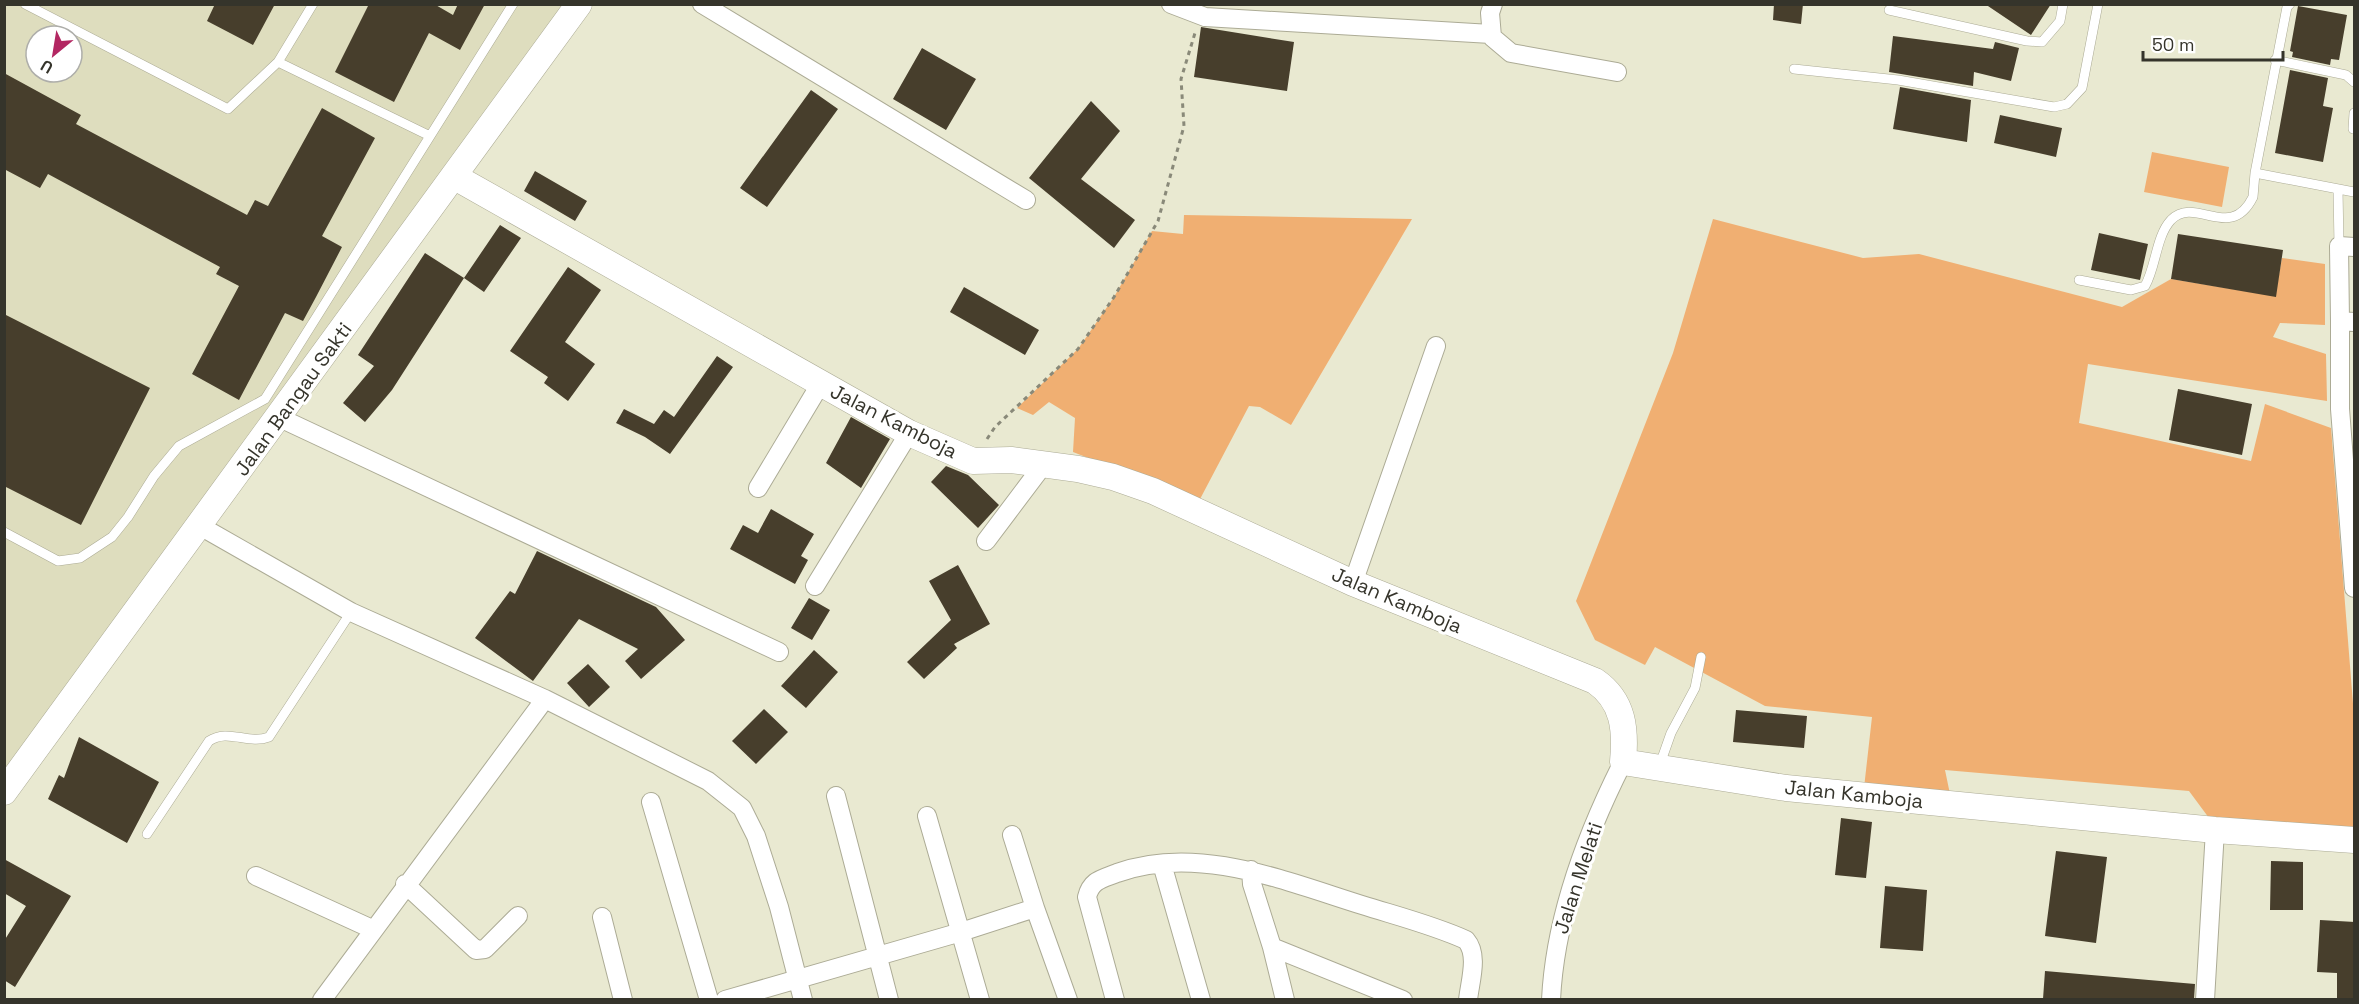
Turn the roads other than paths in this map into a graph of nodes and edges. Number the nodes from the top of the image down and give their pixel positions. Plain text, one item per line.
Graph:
1 (26, 4) edge
2 (313, 4) edge
3 (513, 4) edge
4 (579, 4) edge
5 (702, 4) edge
6 (1171, 4) edge
7 (1493, 4) edge
8 (2063, 4) edge
9 (2098, 4) edge
10 (2290, 4) edge
11 (1889, 10) dead end
12 (1204, 12) edge
13 (1491, 34) junction
14 (2275, 60) junction
15 (278, 62) junction
16 (1794, 69) dead end
17 (1617, 72) dead end
18 (2355, 82) edge
19 (2355, 113) edge
20 (2353, 129) dead end
21 (430, 136) junction
22 (2254, 173) junction
23 (455, 177) junction
24 (2338, 189) junction
25 (2355, 192) edge
26 (1026, 200) dead end
27 (2347, 247) edge
28 (2079, 280) dead end
29 (2347, 322) edge
30 (1436, 346) dead end
31 (821, 383) junction
32 (280, 417) junction
33 (909, 433) junction
34 (1044, 464) junction
35 (758, 488) dead end
36 (200, 526) junction
37 (4, 532) edge
38 (986, 541) dead end
39 (1353, 583) junction
40 (814, 586) dead end
41 (2355, 588) edge
42 (351, 612) junction
43 (779, 652) dead end
44 (1701, 657) dead end
45 (544, 699) junction
46 (1623, 762) junction
47 (1659, 767) junction
48 (4, 792) edge
49 (836, 796) dead end
50 (651, 802) dead end
51 (927, 816) dead end
52 (2215, 830) junction
53 (147, 834) dead end
54 (1012, 835) dead end
55 (2355, 840) edge
56 (1162, 864) junction
57 (1251, 870) junction
58 (256, 876) dead end
59 (405, 884) junction
60 (1035, 908) junction
61 (518, 916) dead end
62 (602, 917) dead end
63 (372, 929) junction
64 (961, 932) junction
65 (1272, 947) junction
66 (877, 955) junction
67 (798, 980) junction
68 (1369, 992) edge
69 (322, 999) edge
70 (623, 999) edge
71 (709, 999) edge
72 (725, 999) edge
73 (803, 999) edge
74 (889, 999) edge
75 (980, 999) edge
76 (1068, 999) edge
77 (1115, 999) edge
78 (1201, 999) edge
79 (1285, 999) edge
80 (1403, 999) edge
81 (1468, 999) edge
82 (1551, 999) edge
83 (2205, 999) edge

1 - 15 lane
2 - 15 lane
3 - 21 lane
4 - 23 street, Jalan Bangau Sakti
5 - 26 street
6 - 12 street
7 - 13 street
8 - 11 lane
9 - 16 lane
10 - 14 lane
12 - 13 street
13 - 17 street
14 - 18 lane
14 - 22 lane
15 - 21 lane
19 - 20 lane
21 - 37 lane
22 - 24 lane
22 - 28 lane
23 - 31 street, Jalan Kamboja
23 - 32 street, Jalan Bangau Sakti
24 - 25 lane
24 - 27 lane
27 - 29 street
29 - 41 street
30 - 39 street
31 - 33 street, Jalan Kamboja
31 - 35 street
32 - 36 street, Jalan Bangau Sakti
32 - 43 street
33 - 34 street, Jalan Kamboja
33 - 40 street
34 - 38 street
34 - 39 street, Jalan Kamboja
36 - 42 street
36 - 48 street, Jalan Bangau Sakti
39 - 46 street, Jalan Kamboja
42 - 45 street
42 - 53 lane
44 - 47 lane
45 - 59 street
45 - 67 street
46 - 47 street, Jalan Kamboja
46 - 82 street, Jalan Melati
47 - 52 street, Jalan Kamboja
49 - 66 street
50 - 71 street
51 - 64 street
52 - 55 street, Jalan Kamboja
52 - 83 street
54 - 60 street
56 - 57 street
56 - 77 street
56 - 78 street
57 - 65 street
57 - 81 street
58 - 63 street
59 - 61 street
59 - 63 street
60 - 64 street
60 - 76 street
62 - 70 street
63 - 69 street
64 - 66 street
64 - 75 street
65 - 68 street
65 - 79 street
66 - 67 street
66 - 74 street
67 - 72 street
67 - 73 street
68 - 80 street

